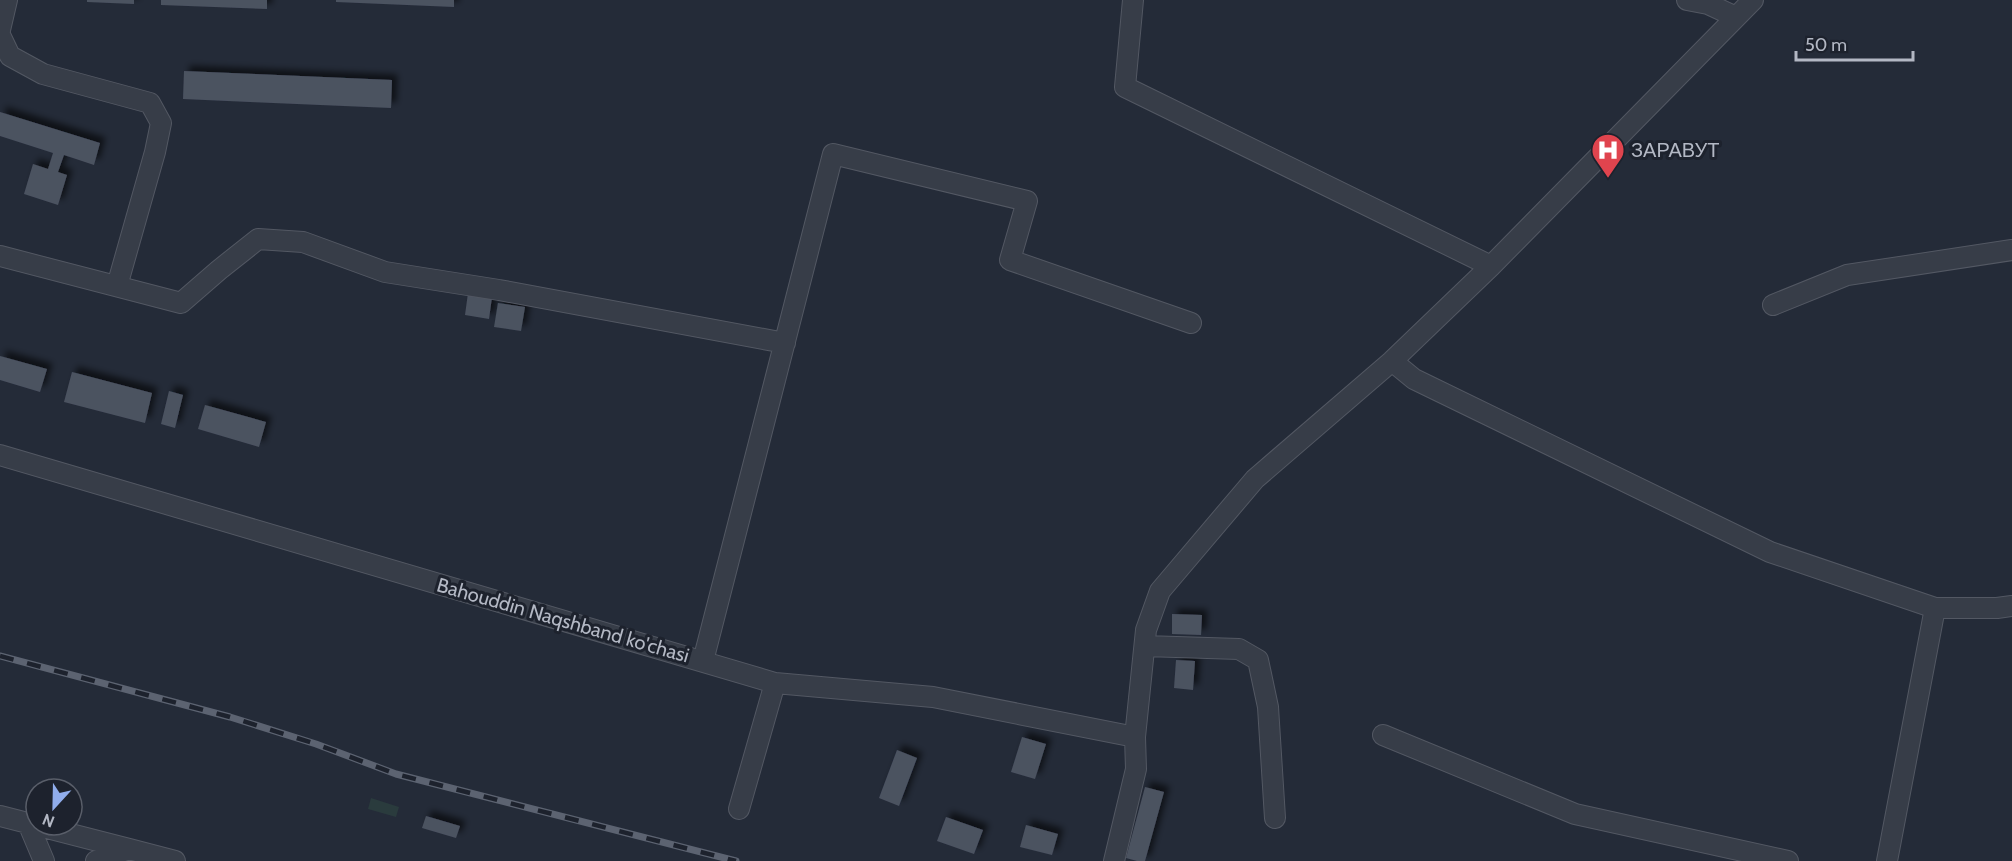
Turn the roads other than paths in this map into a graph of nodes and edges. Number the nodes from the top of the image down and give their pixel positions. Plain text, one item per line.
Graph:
1 (7, 0) edge
2 (1133, 0) edge
3 (1687, 0) edge
4 (1753, 0) edge
5 (1736, 17) junction
6 (0, 30) edge
7 (0, 35) edge
8 (2012, 250) edge
9 (0, 256) edge
10 (1491, 266) junction
11 (117, 286) junction
12 (1773, 305) dead end
13 (1191, 324) dead end
14 (785, 343) junction
15 (1392, 361) junction
16 (0, 454) edge
17 (2012, 606) edge
18 (1935, 608) junction
19 (1144, 646) junction
20 (702, 661) junction
21 (775, 683) junction
22 (1383, 735) dead end
23 (1135, 737) junction
24 (739, 809) dead end
25 (0, 816) edge
26 (1275, 818) dead end
27 (24, 822) edge
28 (34, 837) edge
29 (82, 837) edge
30 (129, 849) junction
31 (44, 861) edge
32 (96, 861) edge
33 (175, 861) edge
34 (1114, 861) edge
35 (1788, 861) edge
36 (1887, 861) edge

1 - 6 street
2 - 10 street
3 - 5 street
4 - 5 street
5 - 10 street
7 - 11 street
8 - 12 street
9 - 11 street
10 - 15 street
11 - 14 street
13 - 14 street
14 - 20 street
15 - 18 street
15 - 19 street
16 - 20 street, Bahouddin Naqshband ko'chasi
17 - 18 street
18 - 36 street
19 - 23 street
19 - 26 street
20 - 21 street, Bahouddin Naqshband ko'chasi
21 - 23 street, Bahouddin Naqshband ko'chasi
21 - 24 street
22 - 35 street
23 - 34 street
25 - 27 street
28 - 31 street
29 - 30 street
30 - 32 street
30 - 33 street

